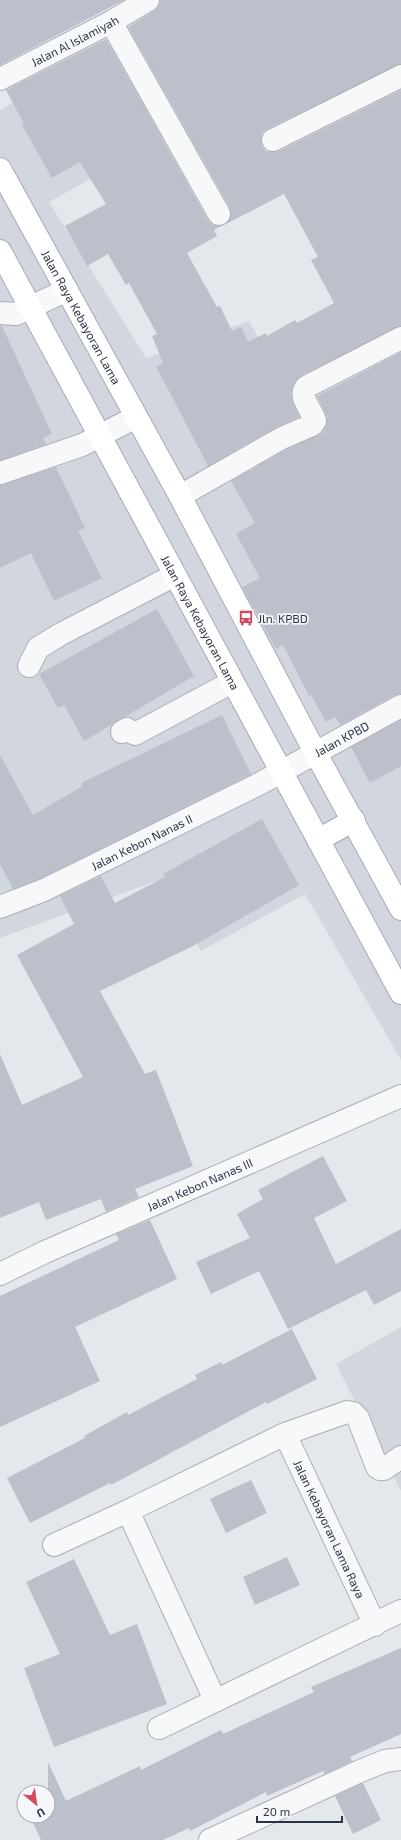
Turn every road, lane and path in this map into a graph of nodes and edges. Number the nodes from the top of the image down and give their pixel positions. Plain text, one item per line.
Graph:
1 (148, 0) edge
2 (111, 22) junction
3 (401, 76) edge
4 (0, 79) edge
5 (273, 140) dead end
6 (0, 169) edge
7 (219, 214) dead end
8 (0, 251) edge
9 (67, 290) junction
10 (31, 308) junction
11 (0, 313) edge
12 (401, 338) edge
13 (136, 417) junction
14 (100, 436) junction
15 (0, 473) edge
16 (180, 496) junction
17 (174, 575) junction
18 (29, 666) dead end
19 (232, 682) junction
20 (401, 706) edge
21 (122, 732) dead end
22 (315, 752) junction
23 (281, 771) junction
24 (354, 820) junction
25 (318, 840) junction
26 (0, 907) edge
27 (401, 909) edge
28 (401, 993) edge
29 (401, 1096) edge
30 (0, 1274) edge
31 (285, 1434) junction
32 (401, 1457) edge
33 (128, 1511) junction
34 (54, 1545) dead end
35 (401, 1611) edge
36 (375, 1625) junction
37 (215, 1700) junction
38 (159, 1728) dead end
39 (401, 1758) edge
40 (210, 1840) edge

1 - 2 street, Jalan Al Islamiyah
2 - 4 street, Jalan Al Islamiyah
2 - 7 street
3 - 5 street
6 - 9 main road, Jalan Raya Kebayoran Lama
8 - 10 main road, Jalan Raya Kebayoran Lama
9 - 10 street
9 - 13 main road, Jalan Raya Kebayoran Lama
10 - 11 street
10 - 14 main road, Jalan Raya Kebayoran Lama
12 - 16 street
13 - 14 street
13 - 16 main road, Jalan Raya Kebayoran Lama
14 - 15 street
14 - 17 main road, Jalan Raya Kebayoran Lama
16 - 22 main road, Jalan Raya Kebayoran Lama
17 - 18 street
17 - 19 main road, Jalan Raya Kebayoran Lama
19 - 21 street
19 - 23 main road, Jalan Raya Kebayoran Lama
20 - 22 street, Jalan KPBD
22 - 23 street, Jalan KPBD
22 - 24 main road, Jalan Raya Kebayoran Lama
23 - 25 main road, Jalan Raya Kebayoran Lama
23 - 26 street, Jalan Kebon Nanas II
24 - 25 main road
24 - 27 main road, Jalan Raya Kebayoran Lama
25 - 28 main road, Jalan Raya Kebayoran Lama
29 - 30 street, Jalan Kebon Nanas III
31 - 32 street
31 - 33 street
31 - 36 street, Jalan Kebayoran Lama Raya
33 - 34 street
33 - 37 street
35 - 36 street
36 - 37 street
37 - 38 street
39 - 40 street

